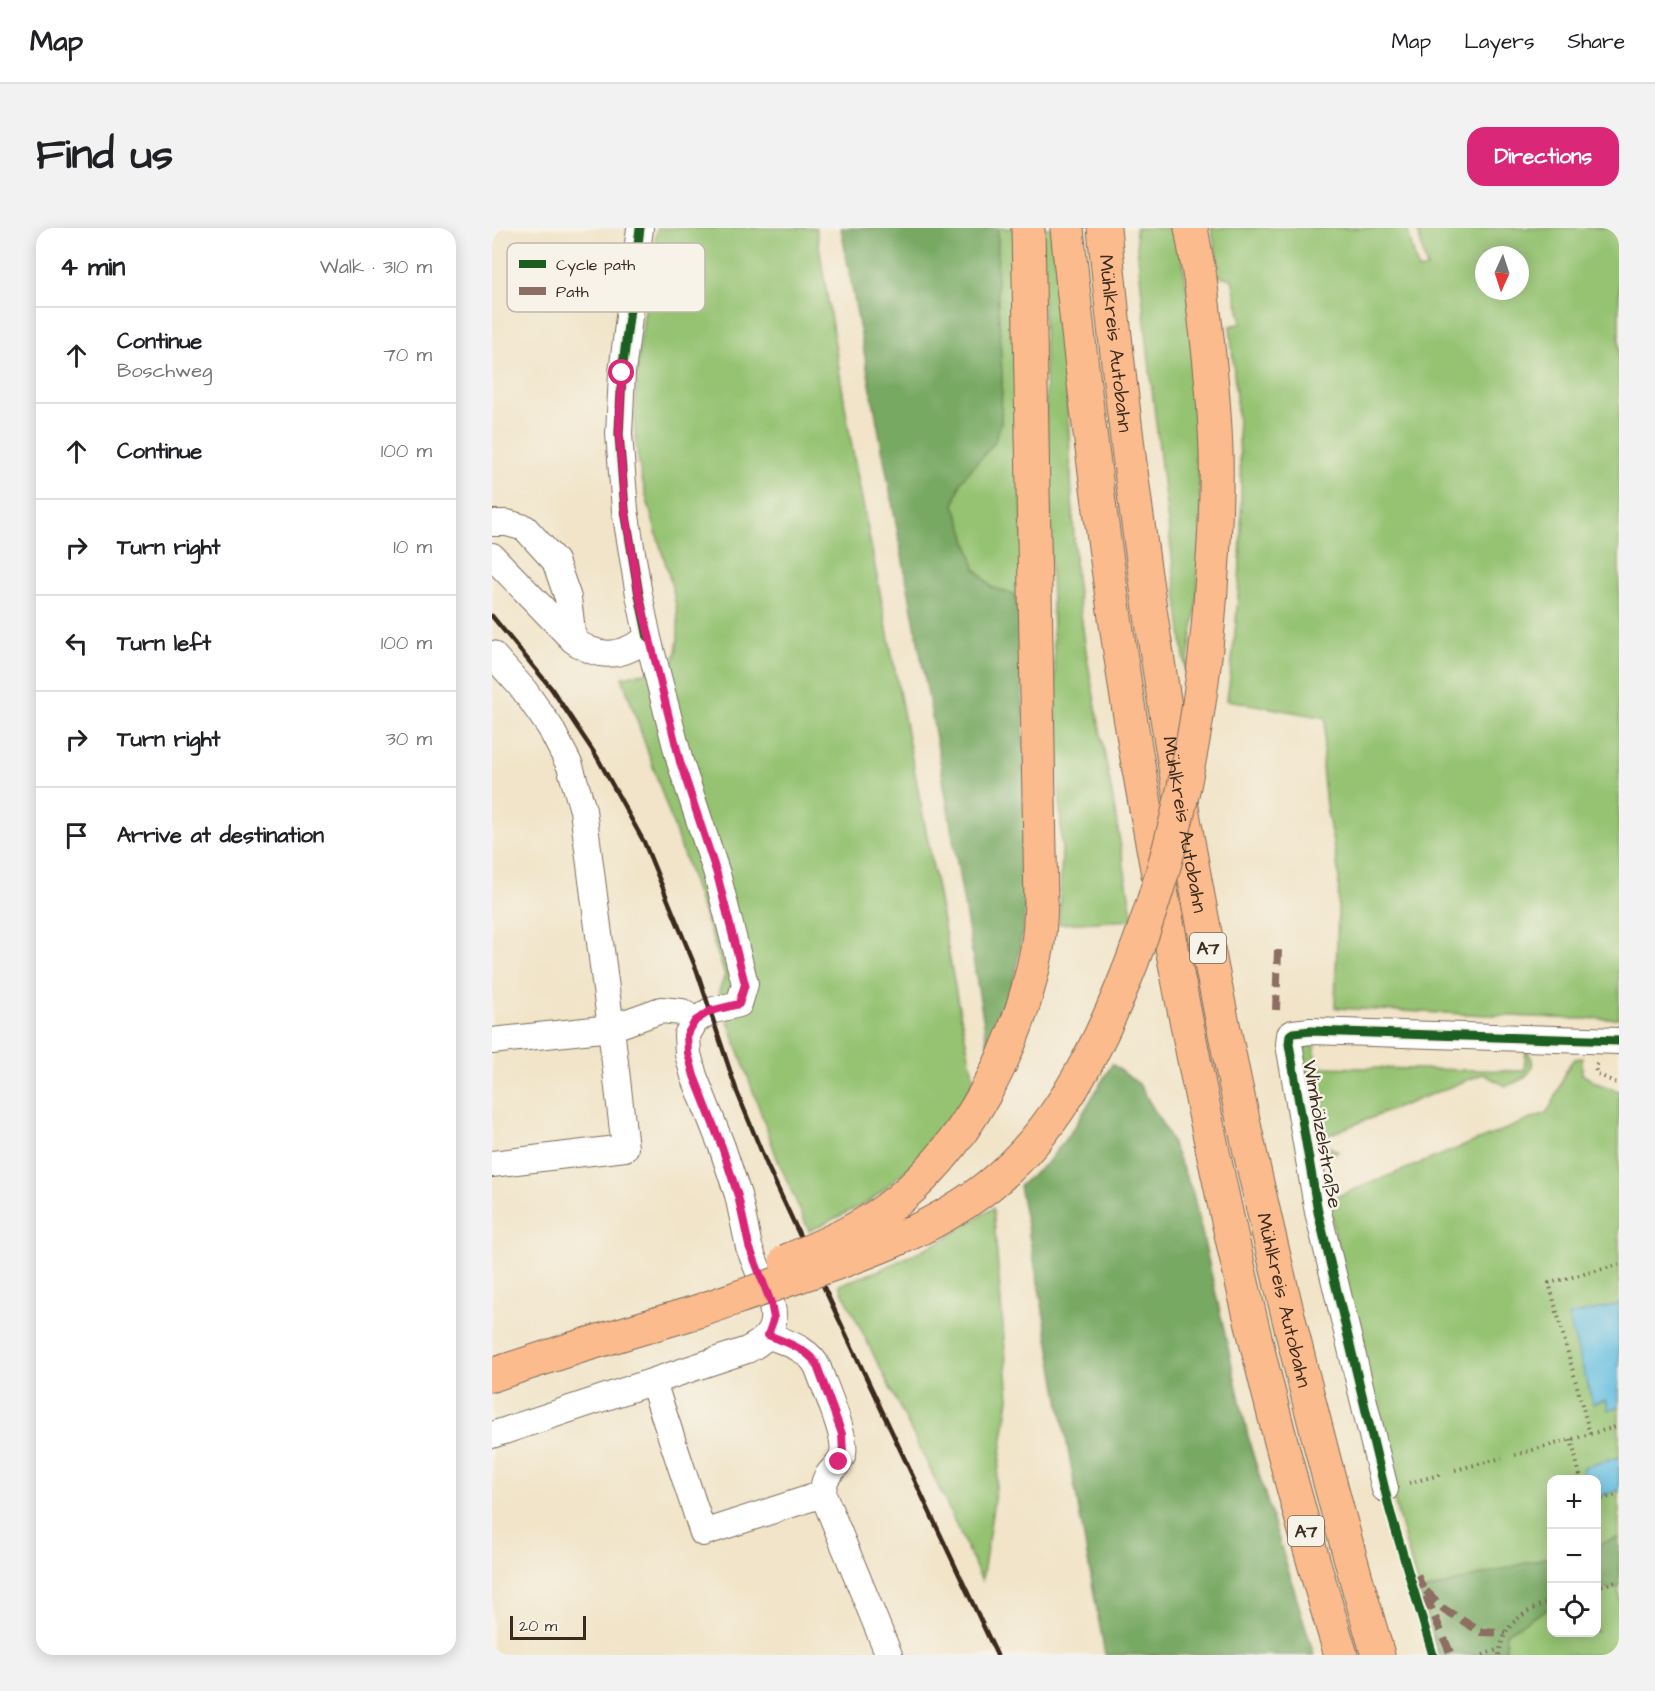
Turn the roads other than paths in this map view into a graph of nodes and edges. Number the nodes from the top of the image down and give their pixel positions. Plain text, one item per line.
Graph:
1 (640, 228) edge
2 (1028, 228) edge
3 (1067, 228) edge
4 (1104, 228) edge
5 (1191, 228) edge
6 (638, 243) edge
7 (630, 312) edge
8 (492, 523) edge
9 (492, 556) edge
10 (648, 638) junction
11 (573, 640) junction
12 (492, 654) edge
13 (695, 1021) junction
14 (611, 1028) junction
15 (492, 1041) edge
16 (1619, 1041) edge
17 (492, 1164) edge
18 (696, 1302) junction
19 (768, 1335) junction
20 (492, 1375) edge
21 (653, 1382) junction
22 (492, 1436) edge
23 (1384, 1489) road end
24 (823, 1494) junction
25 (889, 1655) edge
26 (1341, 1655) edge
27 (1378, 1655) edge

1 - 6 street
2 - 18 highway, bridge
3 - 26 highway, Mühlkreis Autobahn / A7
4 - 27 highway, Mühlkreis Autobahn / A7
5 - 18 highway, bridge
7 - 10 street
8 - 11 street
9 - 11 street
10 - 11 street
10 - 13 street
12 - 14 street
13 - 14 street
13 - 19 street
14 - 15 street
14 - 17 street
16 - 23 street, Wimhölzelstraße
18 - 20 highway
19 - 21 street
19 - 24 street
21 - 22 street
21 - 24 street
24 - 25 street

